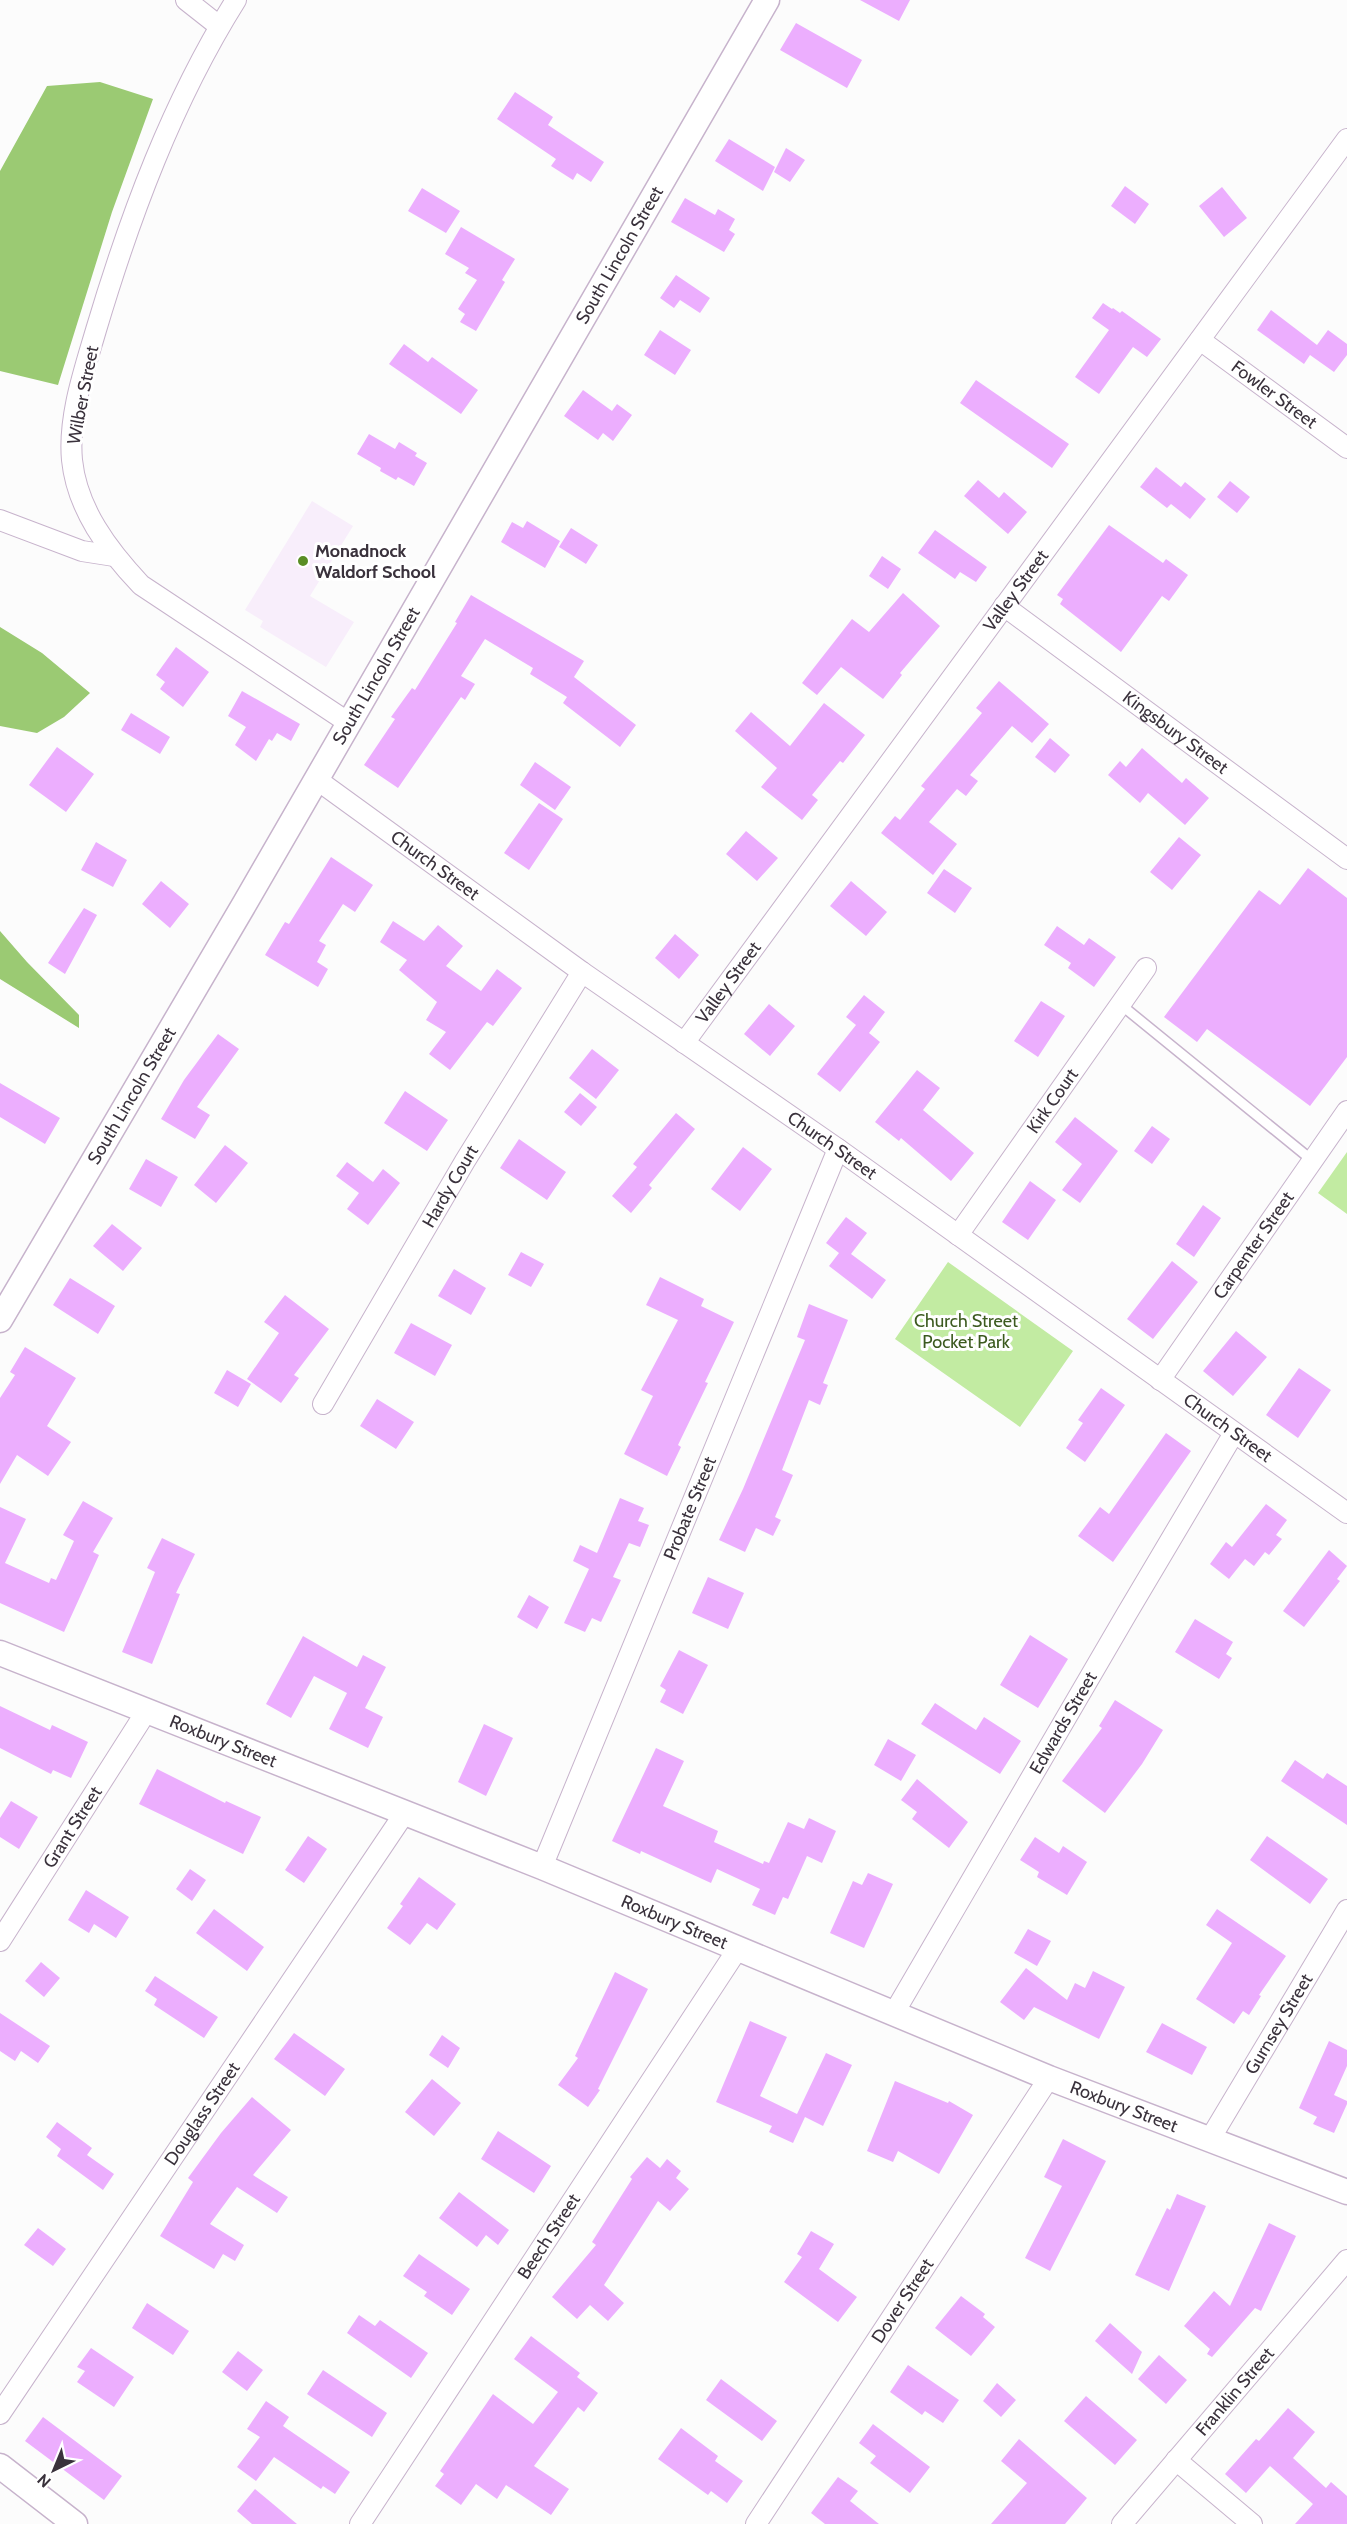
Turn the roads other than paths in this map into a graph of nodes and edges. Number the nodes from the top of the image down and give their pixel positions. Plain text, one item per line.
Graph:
1 (186, 0) edge
2 (236, 0) edge
3 (767, 0) edge
4 (219, 26) junction
5 (1347, 139) edge
6 (1200, 340) junction
7 (1347, 448) edge
8 (0, 520) edge
9 (114, 556) junction
10 (1004, 606) junction
11 (349, 723) junction
12 (316, 779) junction
13 (1347, 859) edge
14 (1146, 968) dead end
15 (582, 972) junction
16 (1120, 1004) junction
17 (684, 1043) junction
18 (1347, 1111) edge
19 (838, 1149) junction
20 (1312, 1161) junction
21 (958, 1235) junction
22 (0, 1320) edge
23 (1160, 1380) junction
24 (323, 1404) dead end
25 (1234, 1433) junction
26 (1347, 1513) edge
27 (0, 1653) edge
28 (146, 1713) junction
29 (404, 1814) junction
30 (542, 1868) junction
31 (1347, 1910) edge
32 (0, 1941) edge
33 (737, 1950) junction
34 (894, 2013) junction
35 (1049, 2078) junction
36 (1210, 2139) junction
37 (1347, 2192) edge
38 (1347, 2260) edge
39 (0, 2414) edge
40 (1176, 2460) junction
41 (0, 2466) edge
42 (75, 2524) edge
43 (360, 2524) edge
44 (756, 2524) edge
45 (1122, 2524) edge
46 (1252, 2524) edge

1 - 4 street
2 - 4 street, Wilber Street
3 - 11 street, South Lincoln Street
4 - 9 street, Wilber Street
5 - 6 street, Valley Street
6 - 7 street, Fowler Street
6 - 10 street, Valley Street
8 - 9 street
9 - 11 street, Wilber Street
10 - 13 street, Kingsbury Street
10 - 17 street, Valley Street
11 - 12 street, South Lincoln Street
12 - 15 street, Church Street
12 - 22 street, South Lincoln Street
14 - 16 street, Kirk Court
15 - 17 street, Church Street
15 - 24 street, Hardy Court
16 - 20 lane
16 - 21 street, Kirk Court
17 - 19 street, Church Street
18 - 20 street, Carpenter Street
19 - 21 street, Church Street
19 - 30 street, Probate Street
20 - 23 street, Carpenter Street
21 - 23 street, Church Street
23 - 25 street, Church Street
25 - 26 street, Church Street
25 - 34 street, Edwards Street
27 - 28 street, Roxbury Street
28 - 29 street, Roxbury Street
28 - 32 street, Grant Street
29 - 30 street, Roxbury Street
29 - 39 street, Douglass Street
30 - 33 street, Roxbury Street
31 - 36 street, Gurnsey Street
33 - 34 street, Roxbury Street
33 - 43 street, Beech Street
34 - 35 street, Roxbury Street
35 - 36 street, Roxbury Street
35 - 44 street, Dover Street
36 - 37 street, Roxbury Street
38 - 40 street, Franklin Street
40 - 45 street, Franklin Street
40 - 46 street
41 - 42 street

